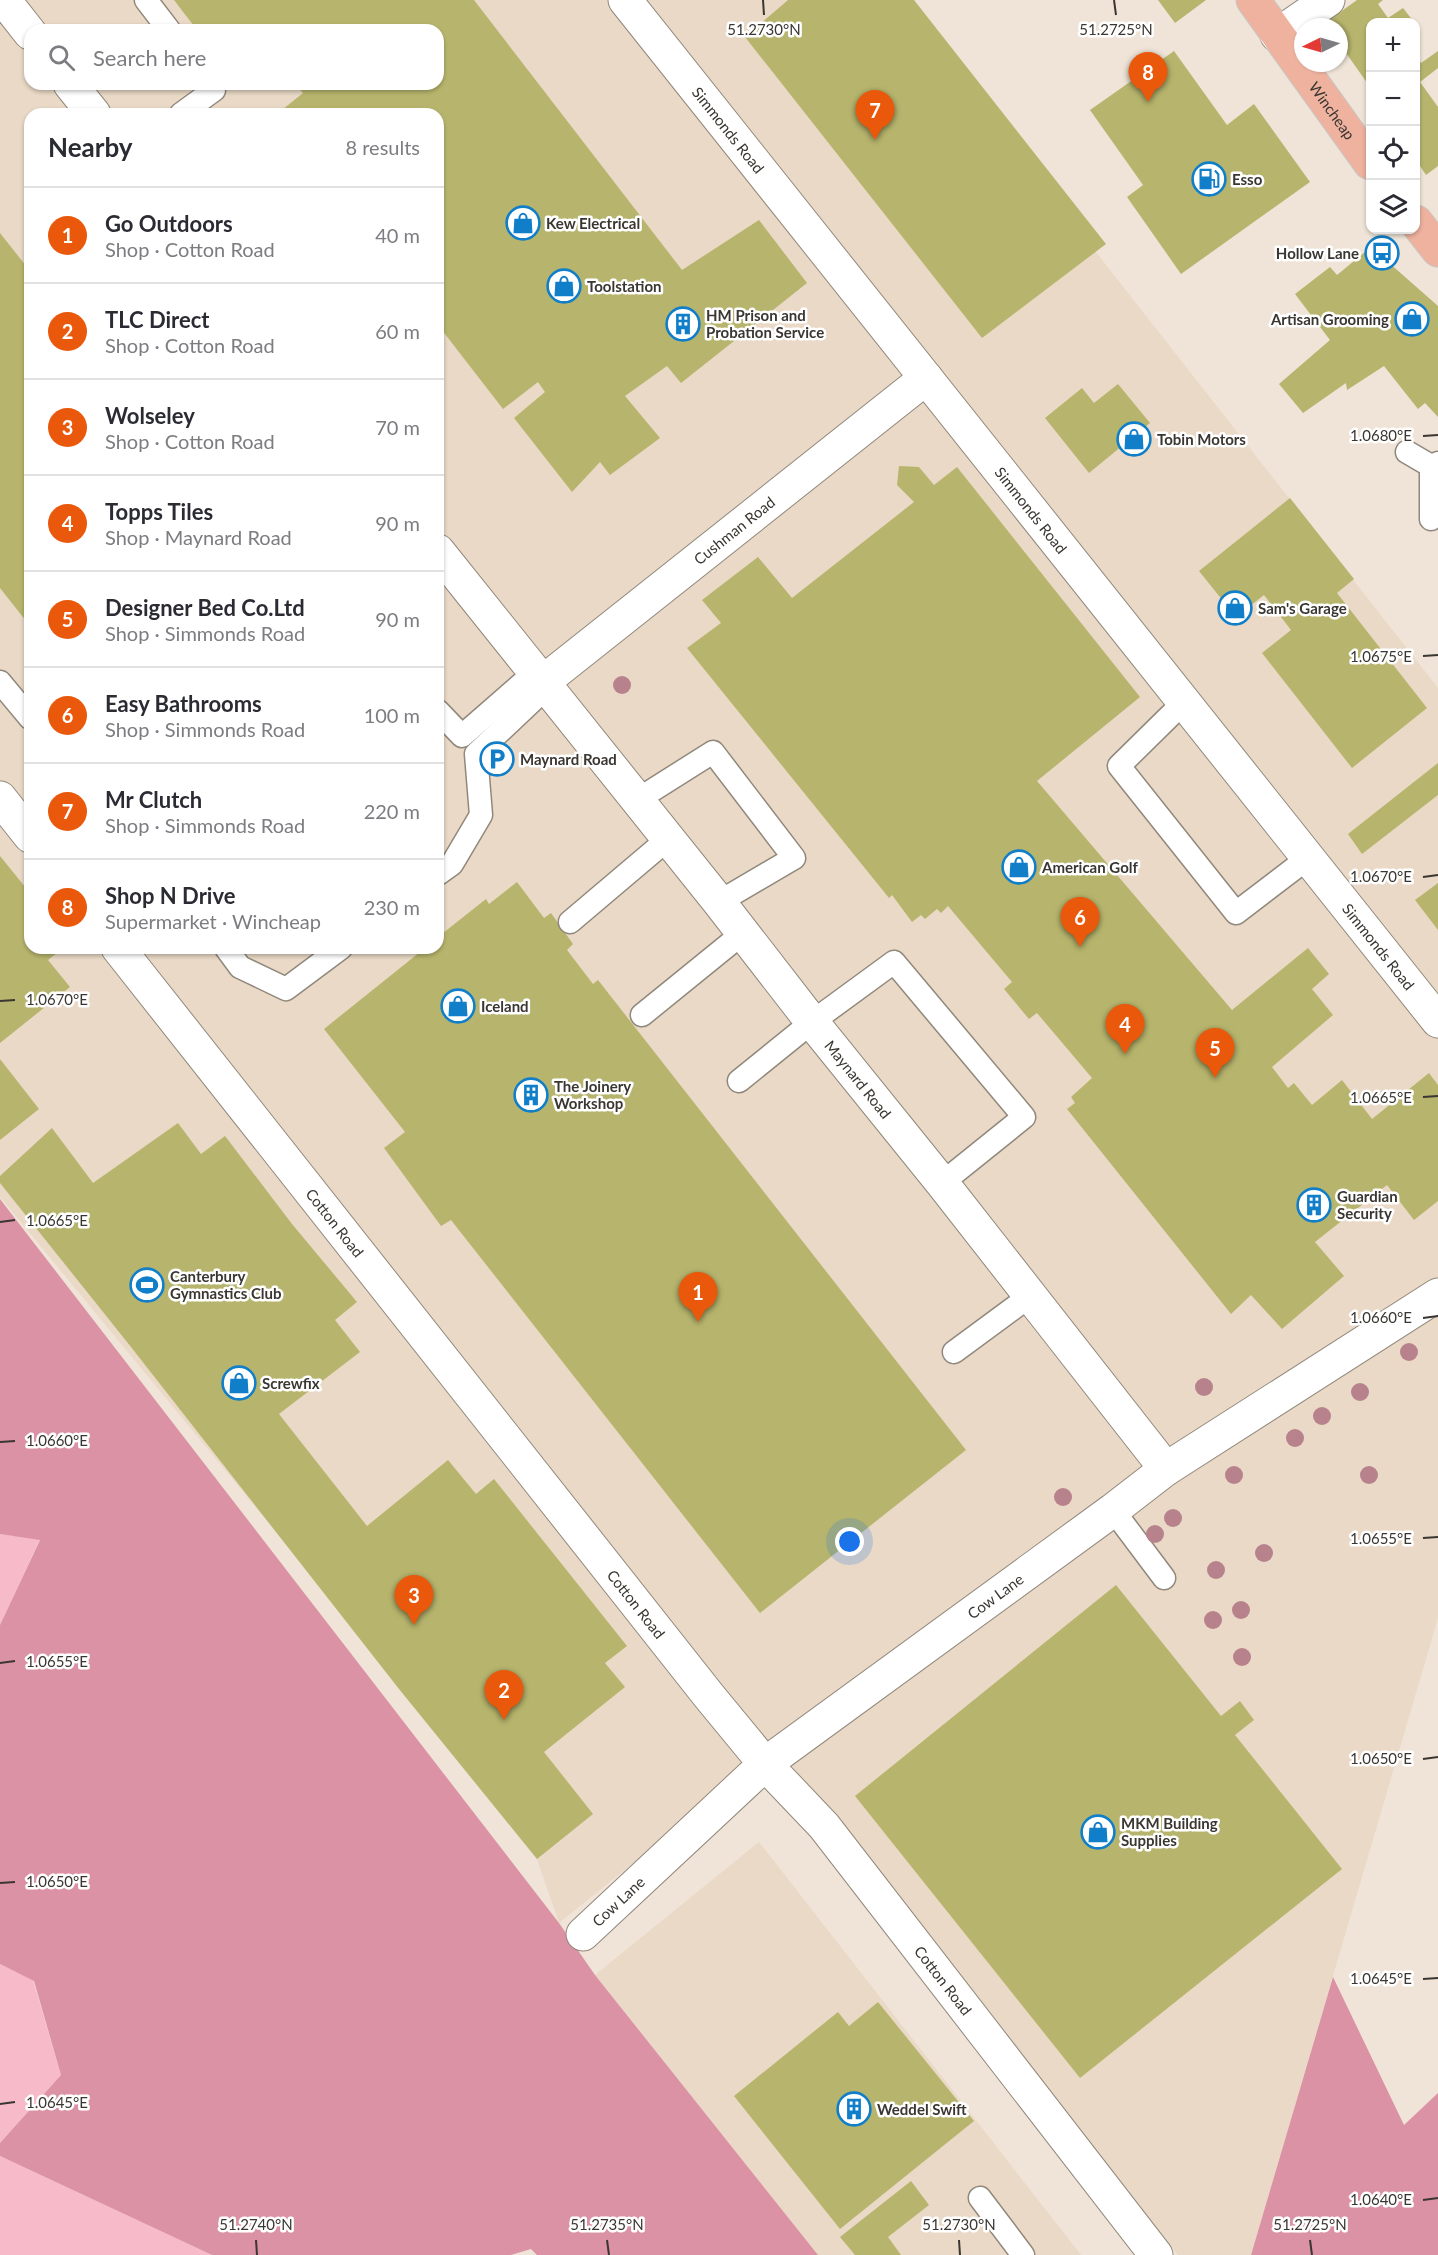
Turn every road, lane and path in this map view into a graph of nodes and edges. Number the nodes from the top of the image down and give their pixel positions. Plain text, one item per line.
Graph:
1 (4, 0) edge
2 (146, 0) edge
3 (626, 0) edge
4 (1253, 0) edge
5 (1328, 0) edge
6 (164, 24) edge
7 (24, 25) edge
8 (1277, 34) junction
9 (75, 90) edge
10 (214, 90) edge
11 (89, 108) edge
12 (189, 108) edge
13 (1366, 156) edge
14 (1420, 227) edge
15 (1438, 250) edge
16 (926, 378) junction
17 (1407, 452) dead end
18 (1434, 465) edge
19 (1431, 519) dead end
20 (444, 559) edge
21 (541, 680) junction
22 (0, 682) edge
23 (1184, 702) junction
24 (24, 711) edge
25 (444, 717) edge
26 (0, 798) edge
27 (638, 800) junction
28 (24, 828) edge
29 (668, 839) junction
30 (1308, 858) junction
31 (444, 870) edge
32 (719, 902) junction
33 (570, 922) dead end
34 (742, 933) junction
35 (123, 954) edge
36 (230, 954) edge
37 (333, 954) edge
38 (642, 1015) dead end
39 (1438, 1021) edge
40 (812, 1022) junction
41 (739, 1081) dead end
42 (942, 1183) junction
43 (1030, 1296) junction
44 (1438, 1296) edge
45 (954, 1352) dead end
46 (1166, 1469) junction
47 (1113, 1510) junction
48 (1164, 1578) dead end
49 (765, 1764) junction
50 (583, 1934) dead end
51 (980, 2198) dead end
52 (1023, 2255) edge
53 (1156, 2255) edge

1 - 7 street
2 - 6 lane
3 - 16 street, Simmonds Road
4 - 8 highway, Wincheap
5 - 8 street
8 - 13 highway, Wincheap
9 - 11 street
10 - 12 lane
14 - 15 highway
16 - 21 street, Cushman Road
16 - 23 street, Simmonds Road
17 - 18 lane
18 - 19 lane
20 - 21 street, Maynard Road
21 - 25 lane
21 - 27 street, Maynard Road
21 - 31 lane
22 - 24 lane
23 - 30 street, Simmonds Road
23 - 30 lane
26 - 28 street
27 - 29 street, Maynard Road
27 - 32 lane
29 - 32 street, Maynard Road
29 - 33 lane
30 - 39 street, Simmonds Road
32 - 34 street, Maynard Road
34 - 38 lane
34 - 40 street, Maynard Road
35 - 49 street, Cotton Road
36 - 37 lane
40 - 41 lane
40 - 42 street, Maynard Road
40 - 42 lane
42 - 43 street, Maynard Road
43 - 45 lane
43 - 46 street, Maynard Road
44 - 46 street, Cow Lane
46 - 47 street, Cow Lane
47 - 48 lane
47 - 49 street, Cow Lane
49 - 50 street, Cow Lane
49 - 53 street, Cotton Road
51 - 52 lane

